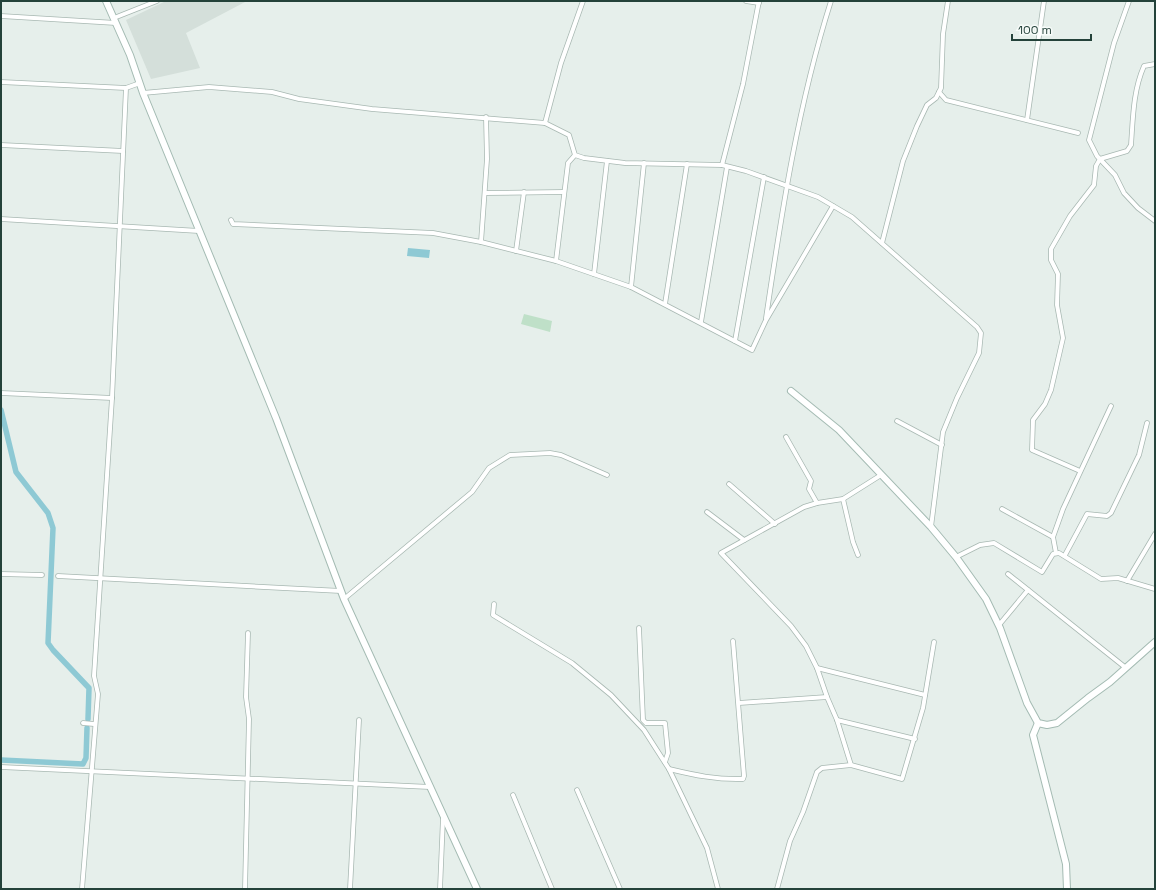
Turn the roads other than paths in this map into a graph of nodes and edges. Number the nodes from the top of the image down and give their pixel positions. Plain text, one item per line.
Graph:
1 (106, 1) edge
2 (157, 1) edge
3 (583, 1) edge
4 (746, 1) edge
5 (831, 1) edge
6 (948, 1) edge
7 (1044, 1) edge
8 (1129, 1) edge
9 (759, 2) edge
10 (1, 16) edge
11 (115, 20) junction
12 (1155, 64) edge
13 (1, 82) edge
14 (140, 83) junction
15 (126, 88) junction
16 (939, 92) junction
17 (143, 93) junction
18 (486, 117) junction
19 (1027, 120) junction
20 (545, 123) junction
21 (1078, 133) dead end
22 (1, 145) edge
23 (123, 151) junction
24 (575, 155) junction
25 (1100, 159) junction
26 (607, 161) junction
27 (644, 163) junction
28 (687, 164) junction
29 (722, 165) junction
30 (727, 167) junction
31 (764, 177) junction
32 (786, 185) junction
33 (485, 192) junction
34 (524, 192) junction
35 (564, 192) junction
36 (833, 206) junction
37 (1, 219) edge
38 (231, 220) dead end
39 (1155, 221) edge
40 (120, 226) junction
41 (199, 231) junction
42 (481, 242) junction
43 (882, 243) junction
44 (516, 251) junction
45 (556, 260) junction
46 (594, 274) junction
47 (631, 287) junction
48 (665, 304) junction
49 (766, 320) junction
50 (701, 322) junction
51 (735, 341) junction
52 (791, 391) dead end
53 (1, 393) edge
54 (112, 398) junction
55 (1111, 406) dead end
56 (897, 421) dead end
57 (1146, 423) dead end
58 (786, 437) dead end
59 (942, 445) junction
60 (1080, 471) junction
61 (607, 474) dead end
62 (881, 475) junction
63 (729, 484) dead end
64 (843, 499) junction
65 (817, 503) junction
66 (1002, 509) dead end
67 (707, 512) dead end
68 (774, 524) junction
69 (931, 527) junction
70 (1155, 534) edge
71 (1053, 537) junction
72 (744, 540) junction
73 (1056, 552) junction
74 (858, 555) dead end
75 (1065, 555) junction
76 (956, 557) junction
77 (1, 574) edge
78 (1008, 574) dead end
79 (42, 575) dead end
80 (58, 576) dead end
81 (100, 578) junction
82 (1127, 581) junction
83 (1155, 589) edge
84 (1028, 590) junction
85 (341, 591) junction
86 (344, 599) junction
87 (494, 604) dead end
88 (998, 625) junction
89 (639, 628) dead end
90 (248, 633) dead end
91 (734, 641) dead end
92 (934, 642) dead end
93 (1155, 642) edge
94 (817, 668) junction
95 (1126, 668) junction
96 (926, 695) junction
97 (827, 697) junction
98 (739, 703) junction
99 (359, 720) dead end
100 (837, 720) junction
101 (83, 723) dead end
102 (1038, 723) junction
103 (94, 724) junction
104 (915, 739) junction
105 (665, 762) junction
106 (851, 765) junction
107 (1, 767) edge
108 (669, 769) junction
109 (90, 770) junction
110 (248, 778) junction
111 (354, 784) junction
112 (430, 787) junction
113 (577, 790) dead end
114 (513, 795) dead end
115 (443, 816) junction
116 (82, 889) edge
117 (245, 889) edge
118 (350, 889) edge
119 (440, 889) edge
120 (478, 889) edge
121 (552, 889) edge
122 (620, 889) edge
123 (718, 889) edge
124 (776, 889) edge
125 (1067, 889) edge

1 - 11 main road
2 - 11 street
3 - 20 street
4 - 9 street
5 - 32 street
6 - 16 street
7 - 19 street
8 - 25 street
9 - 29 street
10 - 11 street
11 - 14 main road
12 - 25 street
13 - 15 street
14 - 15 street
14 - 17 main road
15 - 23 street
16 - 19 street
16 - 43 street
17 - 18 street
17 - 41 main road
18 - 20 street
18 - 33 street
19 - 21 street
20 - 24 street
22 - 23 street
23 - 40 street
24 - 26 street
24 - 35 street
25 - 39 street
25 - 60 street
26 - 27 street
26 - 46 street
27 - 28 street
27 - 47 street
28 - 29 street
28 - 48 street
29 - 30 street
30 - 31 street
30 - 50 street
31 - 32 street
31 - 51 street
32 - 36 street
32 - 49 street
33 - 34 street
33 - 42 street
34 - 35 street
34 - 44 street
35 - 45 street
36 - 43 street
36 - 49 street
37 - 40 street
38 - 42 street
40 - 41 street
40 - 54 street
41 - 85 main road
42 - 44 street
43 - 59 street
44 - 45 street
45 - 46 street
46 - 47 street
47 - 48 street
48 - 50 street
49 - 51 street
50 - 51 street
52 - 62 main road
53 - 54 street
54 - 81 street
55 - 60 street
56 - 59 street
57 - 75 street
58 - 65 street
59 - 69 street
60 - 71 street
61 - 86 street
62 - 64 street
62 - 69 main road
63 - 68 street
64 - 65 street
64 - 74 street
65 - 68 street
66 - 71 street
67 - 72 street
68 - 72 street
69 - 76 main road
70 - 82 street
71 - 73 street
72 - 94 street
73 - 75 street
73 - 76 street
75 - 82 street
76 - 88 main road
77 - 79 street
78 - 84 street
80 - 81 street
81 - 85 street
81 - 103 street
82 - 83 street
84 - 88 street
84 - 95 street
85 - 86 main road
86 - 112 main road
87 - 105 street
88 - 102 main road
89 - 105 street
90 - 110 street
91 - 98 street
92 - 96 street
93 - 95 main road
94 - 96 street
94 - 97 street
95 - 102 main road
96 - 104 street
97 - 98 street
97 - 100 street
98 - 108 street
99 - 111 street
100 - 104 street
100 - 106 street
101 - 103 street
102 - 125 main road
103 - 109 street
104 - 106 street
105 - 108 street
106 - 124 street
107 - 109 street
108 - 123 street
109 - 110 street
109 - 116 street
110 - 111 street
110 - 117 street
111 - 112 street
111 - 118 street
112 - 115 main road
113 - 122 street
114 - 121 street
115 - 119 street
115 - 120 main road

